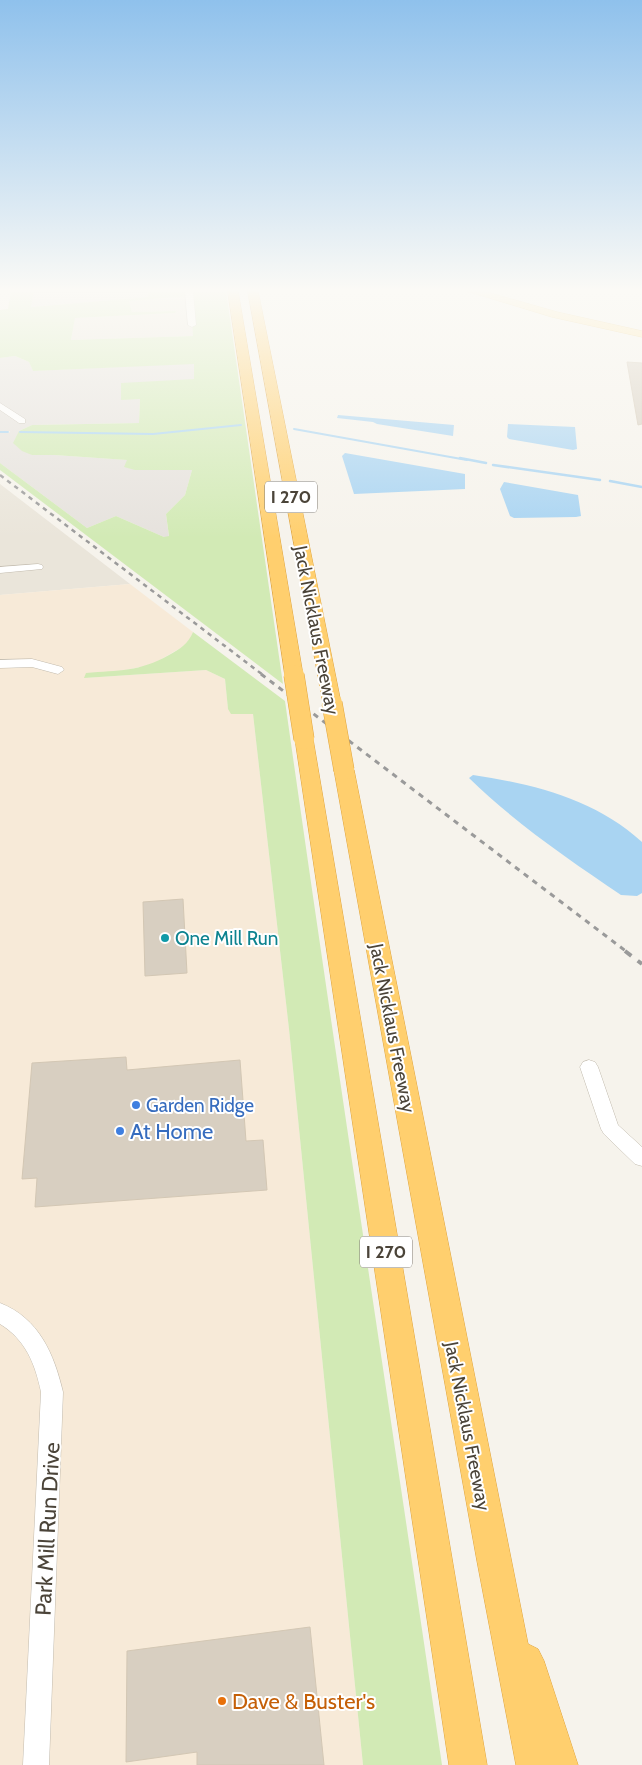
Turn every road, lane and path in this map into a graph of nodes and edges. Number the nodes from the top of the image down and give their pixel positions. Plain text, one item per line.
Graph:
1 (246, 373) edge
2 (269, 373) edge
3 (0, 406) edge
4 (22, 421) dead end
5 (38, 567) dead end
6 (0, 570) edge
7 (0, 664) edge
8 (58, 670) dead end
9 (589, 1067) dead end
10 (642, 1158) edge
11 (0, 1313) edge
12 (494, 1561) junction
13 (36, 1765) edge
14 (468, 1765) edge
15 (535, 1765) edge
16 (560, 1765) edge

1 - 14 highway, Jack Nicklaus Freeway / I 270, bridge
2 - 12 highway, Jack Nicklaus Freeway / I 270, bridge
3 - 4 street
5 - 6 street
7 - 8 street
9 - 10 street
11 - 13 street, Park Mill Run Drive
12 - 15 highway, Jack Nicklaus Freeway / I 270
12 - 16 highway

